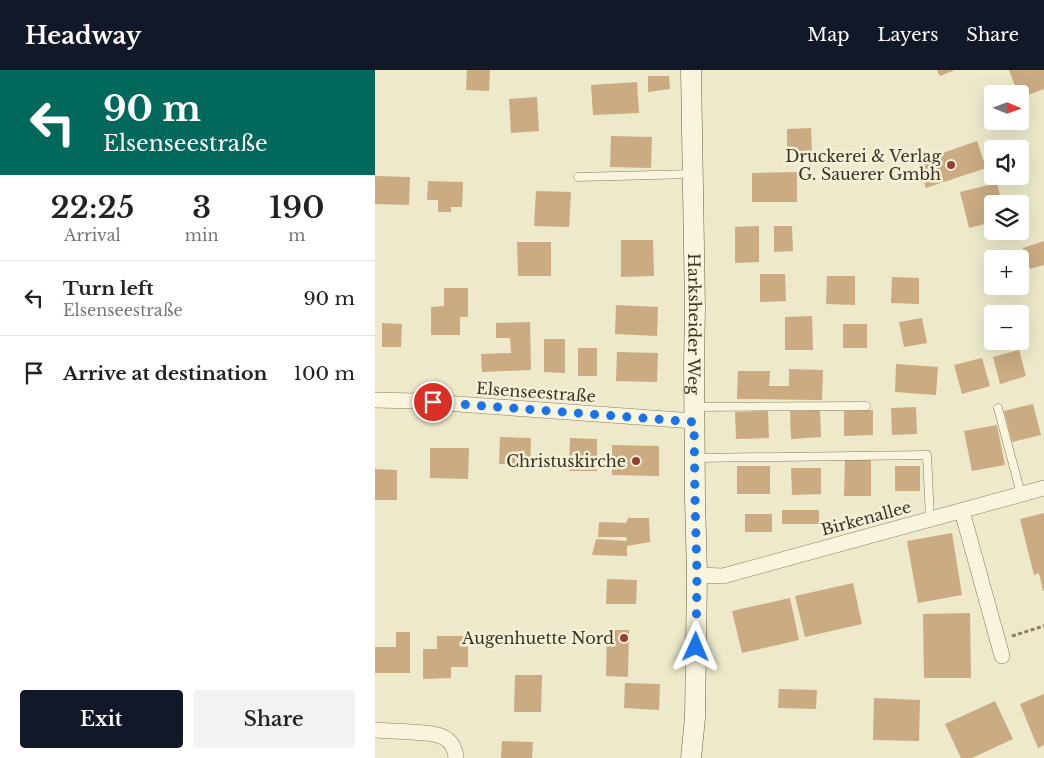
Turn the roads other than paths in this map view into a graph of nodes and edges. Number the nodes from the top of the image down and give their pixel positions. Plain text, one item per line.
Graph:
1 (691, 70) edge
2 (692, 174) junction
3 (578, 177) dead end
4 (375, 400) edge
5 (866, 406) dead end
6 (998, 408) dead end
7 (694, 414) junction
8 (695, 458) junction
9 (1044, 488) edge
10 (1021, 494) junction
11 (962, 511) junction
12 (930, 519) junction
13 (697, 575) junction
14 (1002, 656) dead end
15 (375, 730) edge
16 (457, 758) edge
17 (691, 758) edge

1 - 2 main road, Harksheider Weg
2 - 3 lane
2 - 7 main road, Harksheider Weg
4 - 7 street, Elsenseestraße
5 - 7 lane
6 - 10 lane
7 - 8 main road, Harksheider Weg
8 - 12 lane
8 - 13 main road, Harksheider Weg
9 - 10 street, Birkenallee
10 - 11 street, Birkenallee
11 - 12 street, Birkenallee
11 - 14 street
12 - 13 street, Birkenallee
13 - 17 main road, Harksheider Weg
15 - 16 street

